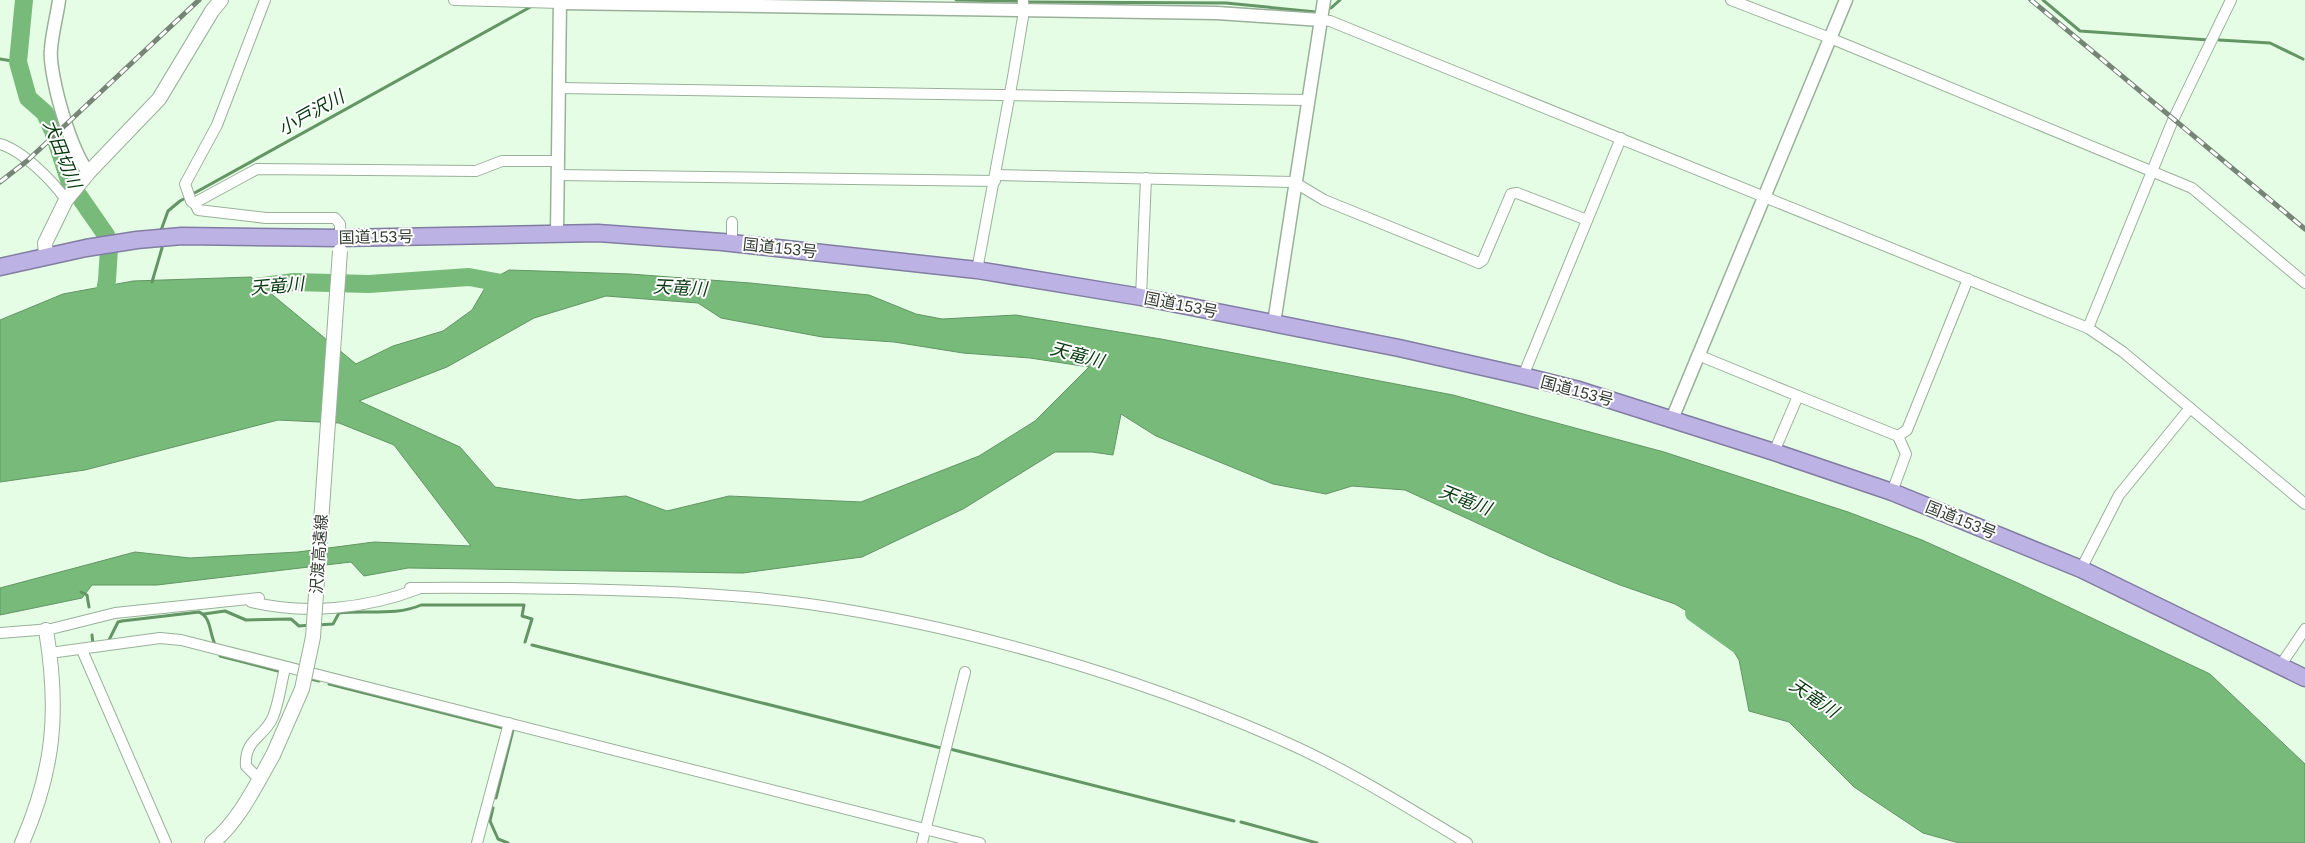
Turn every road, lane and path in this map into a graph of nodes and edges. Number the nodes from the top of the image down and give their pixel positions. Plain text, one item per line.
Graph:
1 (59, 0) edge
2 (221, 0) edge
3 (265, 0) edge
4 (454, 0) edge
5 (1324, 0) edge
6 (1730, 0) edge
7 (1846, 0) edge
8 (2231, 0) edge
9 (529, 1) edge
10 (560, 2) edge
11 (796, 4) edge
12 (1022, 6) edge
13 (1321, 20) junction
14 (1830, 38) junction
15 (559, 88) junction
16 (1010, 96) junction
17 (1308, 100) junction
18 (1621, 138) junction
19 (0, 144) edge
20 (557, 161) junction
21 (2153, 171) junction
22 (557, 175) junction
23 (85, 176) junction
24 (996, 178) junction
25 (1146, 178) junction
26 (1294, 182) junction
27 (1764, 195) junction
28 (67, 198) junction
29 (191, 200) junction
30 (1587, 220) junction
31 (732, 222) dead end
32 (557, 234) junction
33 (732, 243) junction
34 (340, 244) junction
35 (46, 256) junction
36 (0, 267) edge
37 (977, 270) junction
38 (1968, 279) junction
39 (2305, 283) edge
40 (1141, 297) junction
41 (1274, 323) junction
42 (2088, 328) junction
43 (1698, 355) junction
44 (1523, 376) junction
45 (1798, 396) junction
46 (2190, 408) junction
47 (1672, 419) junction
48 (1898, 436) junction
49 (1774, 452) junction
50 (1892, 492) junction
51 (2305, 504) edge
52 (2081, 569) junction
53 (259, 598) dead end
54 (241, 600) junction
55 (2305, 629) edge
56 (46, 630) junction
57 (0, 633) edge
58 (82, 650) junction
59 (50, 653) junction
60 (2280, 666) junction
61 (285, 668) junction
62 (965, 672) dead end
63 (2305, 678) edge
64 (509, 723) junction
65 (259, 779) junction
66 (926, 829) junction
67 (22, 843) edge
68 (166, 843) edge
69 (212, 843) edge
70 (477, 843) edge
71 (922, 843) edge
72 (980, 843) edge
73 (1467, 843) edge

1 - 23 street
2 - 23 main road
3 - 29 street
4 - 9 street
5 - 13 street
6 - 14 street
7 - 14 street
8 - 21 street
9 - 10 street
10 - 11 street
10 - 15 street
11 - 12 street
12 - 13 street
12 - 16 street
13 - 17 street
13 - 18 street
14 - 21 street
14 - 27 street
15 - 16 street
15 - 20 street
16 - 17 street
16 - 24 street
17 - 26 street
18 - 27 street
18 - 30 street
19 - 28 street
20 - 22 street
20 - 29 street
21 - 39 street
21 - 42 street
22 - 24 street
22 - 32 street
23 - 28 main road
24 - 25 street
24 - 37 street
25 - 26 street
25 - 40 street
26 - 30 street
26 - 41 street
27 - 38 street
27 - 43 street
28 - 35 main road
29 - 34 street
30 - 44 street
31 - 33 street
32 - 33 highway, 国道153号
32 - 34 highway, 国道153号
33 - 37 highway, 国道153号
34 - 35 highway, 国道153号
34 - 65 main road, 沢渡高遠線, bridge
35 - 36 highway, 国道153号
37 - 40 highway, 国道153号
38 - 42 street
38 - 48 street
40 - 41 highway, 国道153号
41 - 44 highway, 国道153号
42 - 46 street
43 - 45 street
43 - 47 street
44 - 47 highway, 国道153号
45 - 48 street
45 - 49 street
46 - 51 street
46 - 52 street
47 - 49 highway, 国道153号
48 - 50 street
49 - 50 highway, 国道153号
50 - 52 highway, 国道153号
52 - 60 highway, 国道153号
53 - 54 street
54 - 56 street
54 - 73 street
55 - 60 street
56 - 57 street
56 - 59 main road
58 - 59 street
58 - 61 street
58 - 68 street
59 - 67 main road
60 - 63 highway, 国道153号
61 - 64 street
61 - 65 street
62 - 66 street
64 - 66 street
64 - 70 street
65 - 69 main road, 沢渡高遠線
66 - 71 street
66 - 72 street

